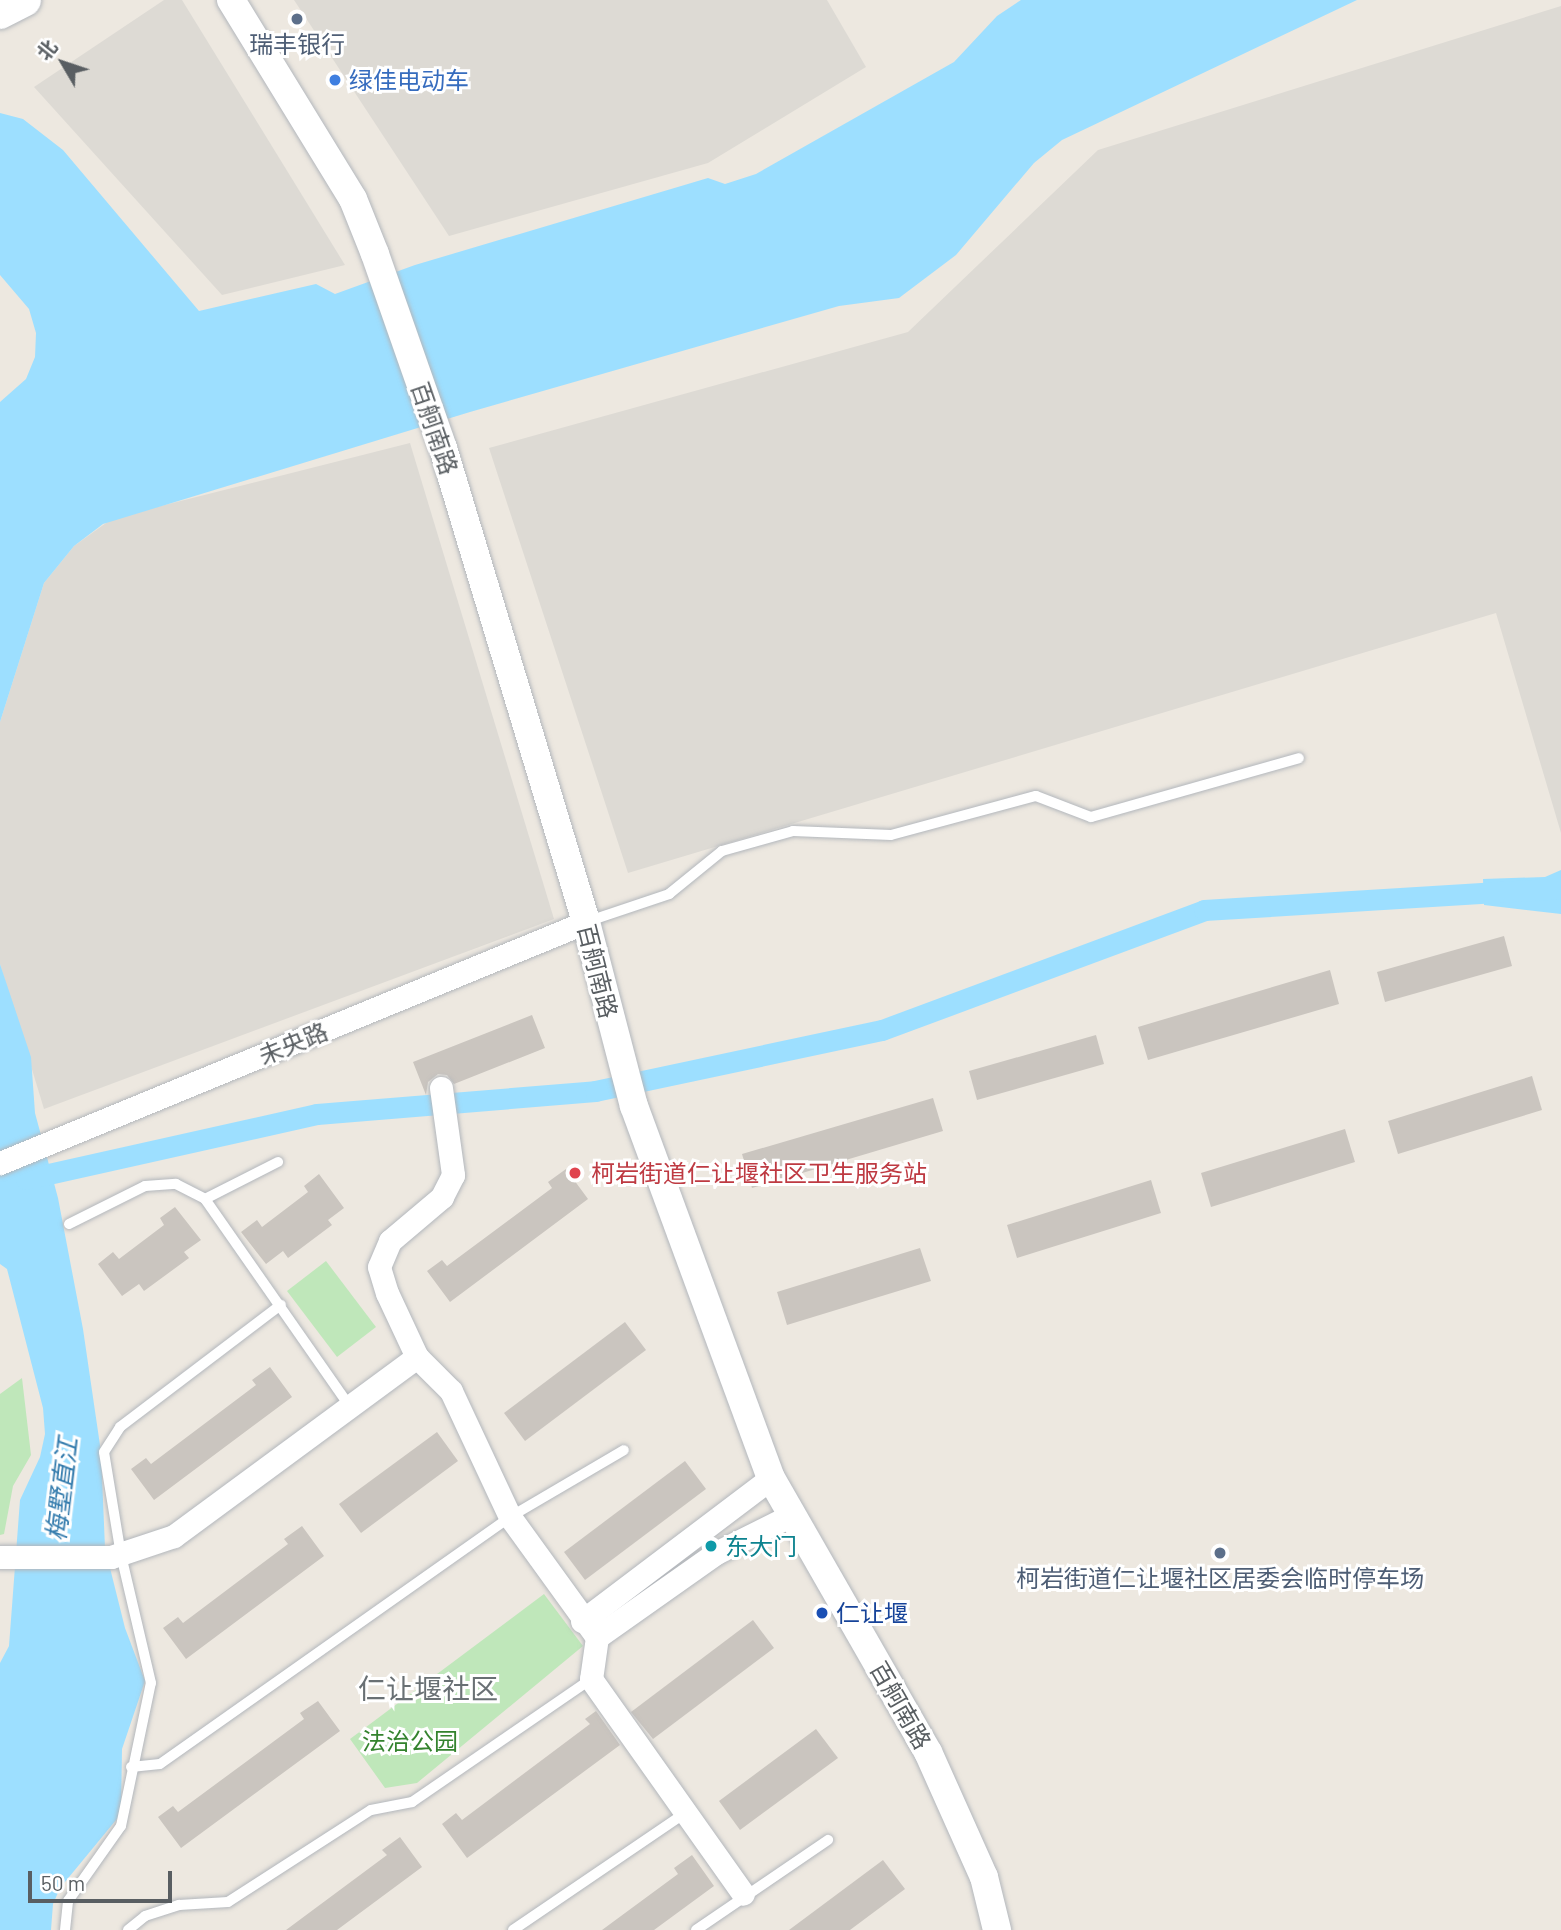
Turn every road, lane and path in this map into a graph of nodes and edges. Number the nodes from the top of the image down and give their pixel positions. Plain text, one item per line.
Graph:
1 (25, 0) edge
2 (231, 0) edge
3 (0, 13) edge
4 (1299, 758) dead end
5 (586, 922) junction
6 (441, 1088) dead end
7 (278, 1162) dead end
8 (0, 1163) edge
9 (205, 1199) junction
10 (69, 1224) dead end
11 (281, 1305) junction
12 (417, 1357) junction
13 (348, 1404) junction
14 (624, 1450) dead end
15 (771, 1478) junction
16 (792, 1515) junction
17 (510, 1517) junction
18 (116, 1556) junction
19 (0, 1557) edge
20 (589, 1629) junction
21 (592, 1679) junction
22 (131, 1767) junction
23 (684, 1815) junction
24 (828, 1840) dead end
25 (743, 1894) junction
26 (65, 1930) edge
27 (128, 1930) edge
28 (513, 1930) edge
29 (696, 1930) edge
30 (997, 1930) edge

1 - 3 main road
2 - 5 street, 百舸南路
4 - 5 lane
5 - 8 street, 未央路
5 - 15 street, 百舸南路
6 - 12 street
7 - 9 lane
9 - 10 lane
9 - 11 lane
11 - 13 lane
11 - 18 lane
12 - 13 street
12 - 17 street
13 - 18 street
14 - 17 lane
15 - 16 street, 百舸南路
15 - 20 street
16 - 20 street
16 - 30 street, 百舸南路
17 - 20 street
17 - 22 lane
18 - 19 street
18 - 22 lane
20 - 21 street
21 - 23 street
21 - 27 lane
22 - 26 lane
23 - 25 street
23 - 28 lane
24 - 25 lane
25 - 29 lane

